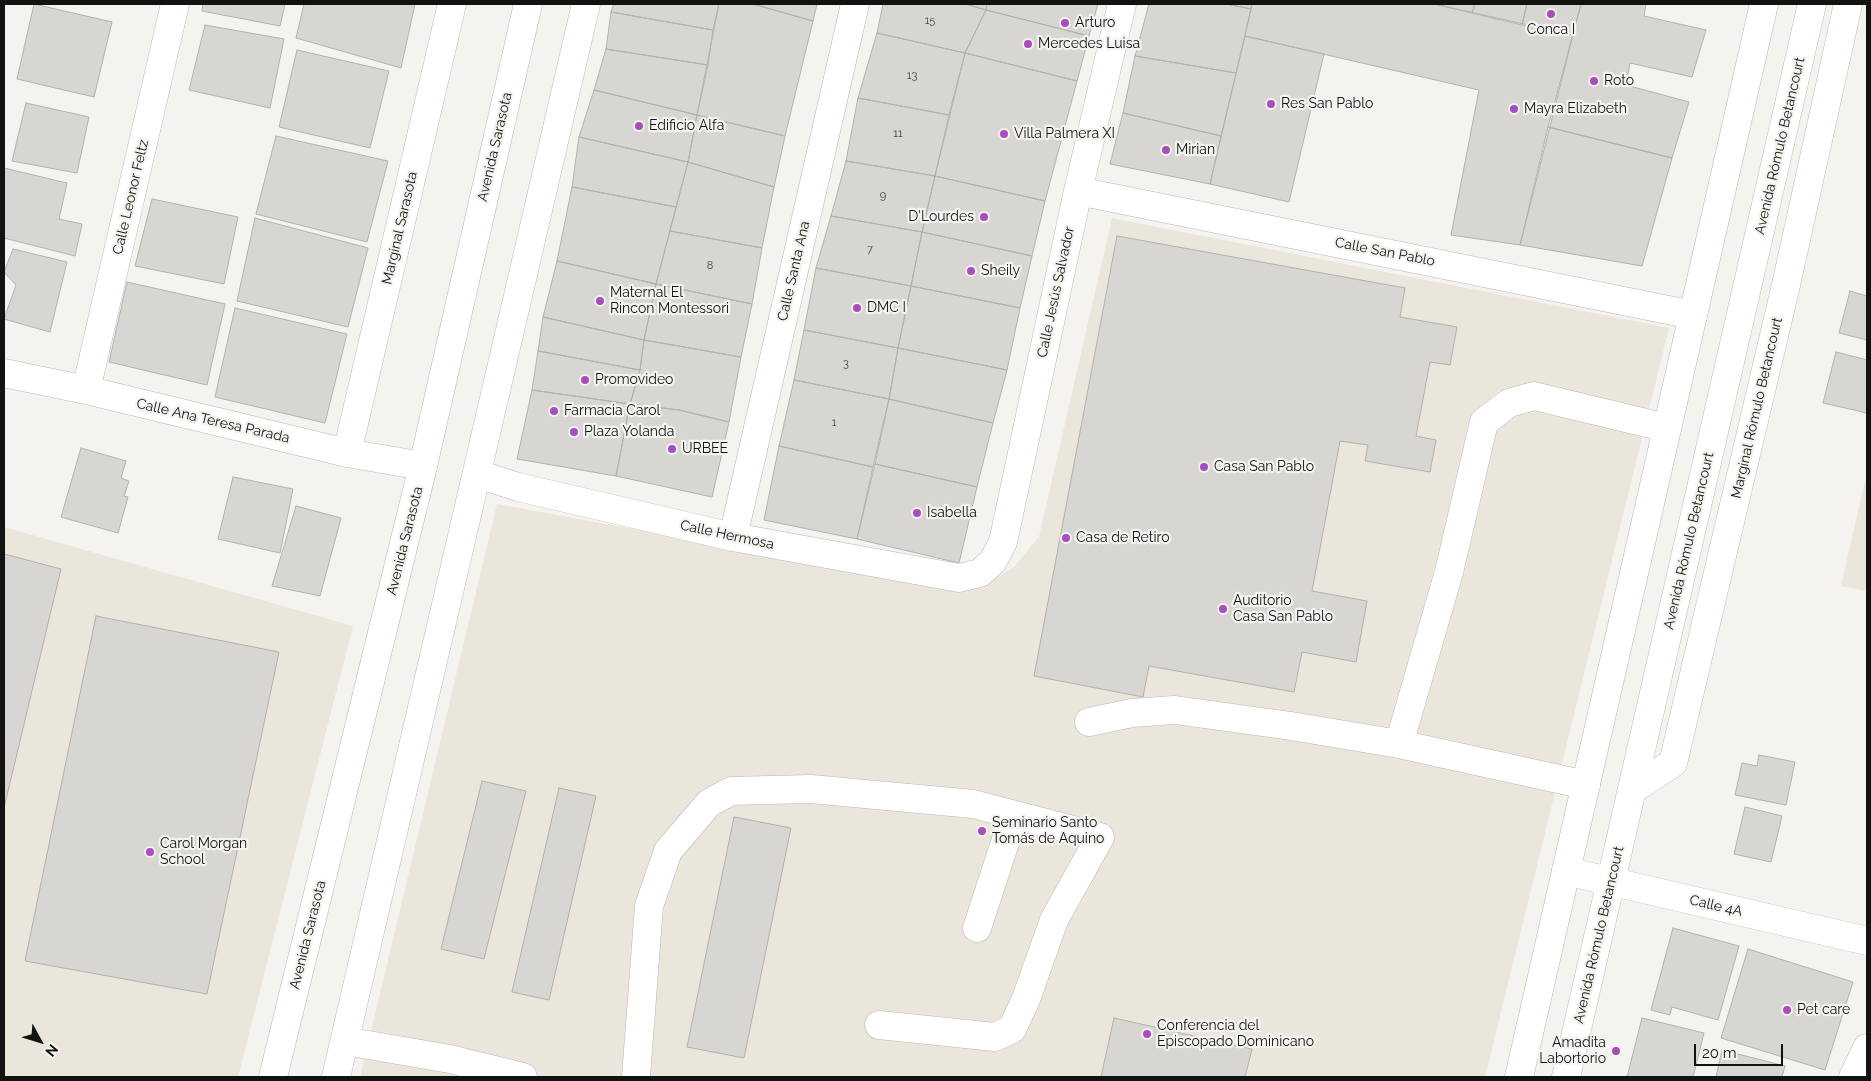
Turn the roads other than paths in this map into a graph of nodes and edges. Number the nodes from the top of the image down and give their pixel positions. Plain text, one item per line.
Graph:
1 (175, 4) edge
2 (452, 4) edge
3 (528, 4) edge
4 (586, 4) edge
5 (855, 4) edge
6 (1122, 4) edge
7 (1764, 4) edge
8 (1812, 4) edge
9 (1848, 4) edge
10 (1078, 191) junction
11 (1692, 315) junction
12 (4, 373) edge
13 (86, 390) junction
14 (1667, 428) junction
15 (347, 453) junction
16 (423, 466) junction
17 (478, 474) junction
18 (734, 537) junction
19 (980, 573) joint
20 (1089, 722) dead end
21 (1399, 744) junction
22 (1586, 785) junction
23 (1632, 790) junction
24 (1014, 815) junction
25 (1566, 871) junction
26 (1611, 881) junction
27 (977, 928) dead end
28 (1867, 940) edge
29 (879, 1024) dead end
30 (345, 1041) junction
31 (1867, 1048) edge
32 (273, 1077) edge
33 (336, 1077) edge
34 (522, 1077) edge
35 (636, 1077) edge
36 (1519, 1077) edge
37 (1566, 1077) edge
38 (1853, 1077) edge

1 - 13 street, Calle Leonor Feltz
2 - 15 street, Marginal Sarasota
3 - 16 street, Avenida Sarasota
4 - 17 street
5 - 18 street, Calle Santa Ana
6 - 10 street, Calle Jesús Salvador
7 - 11 street
8 - 23 street, Avenida Rómulo Betancourt
9 - 23 street, Marginal Rómulo Betancourt
10 - 11 street, Calle San Pablo
10 - 19 street, Calle Jesús Salvador
11 - 14 street
12 - 13 street, Calle Ana Teresa Parada
13 - 15 street, Calle Ana Teresa Parada
14 - 21 street
14 - 22 street
15 - 16 street, Calle Ana Teresa Parada
16 - 32 street, Avenida Sarasota
17 - 18 street, Calle Hermosa
17 - 30 street
18 - 19 street, Calle Hermosa
20 - 21 street
21 - 22 street
22 - 25 street
23 - 26 street, Avenida Rómulo Betancourt
24 - 27 street
24 - 29 street
24 - 35 street
25 - 26 street, Calle 4A
25 - 36 street
26 - 28 street, Calle 4A
26 - 37 street, Avenida Rómulo Betancourt
30 - 33 street
30 - 34 street
31 - 38 street

